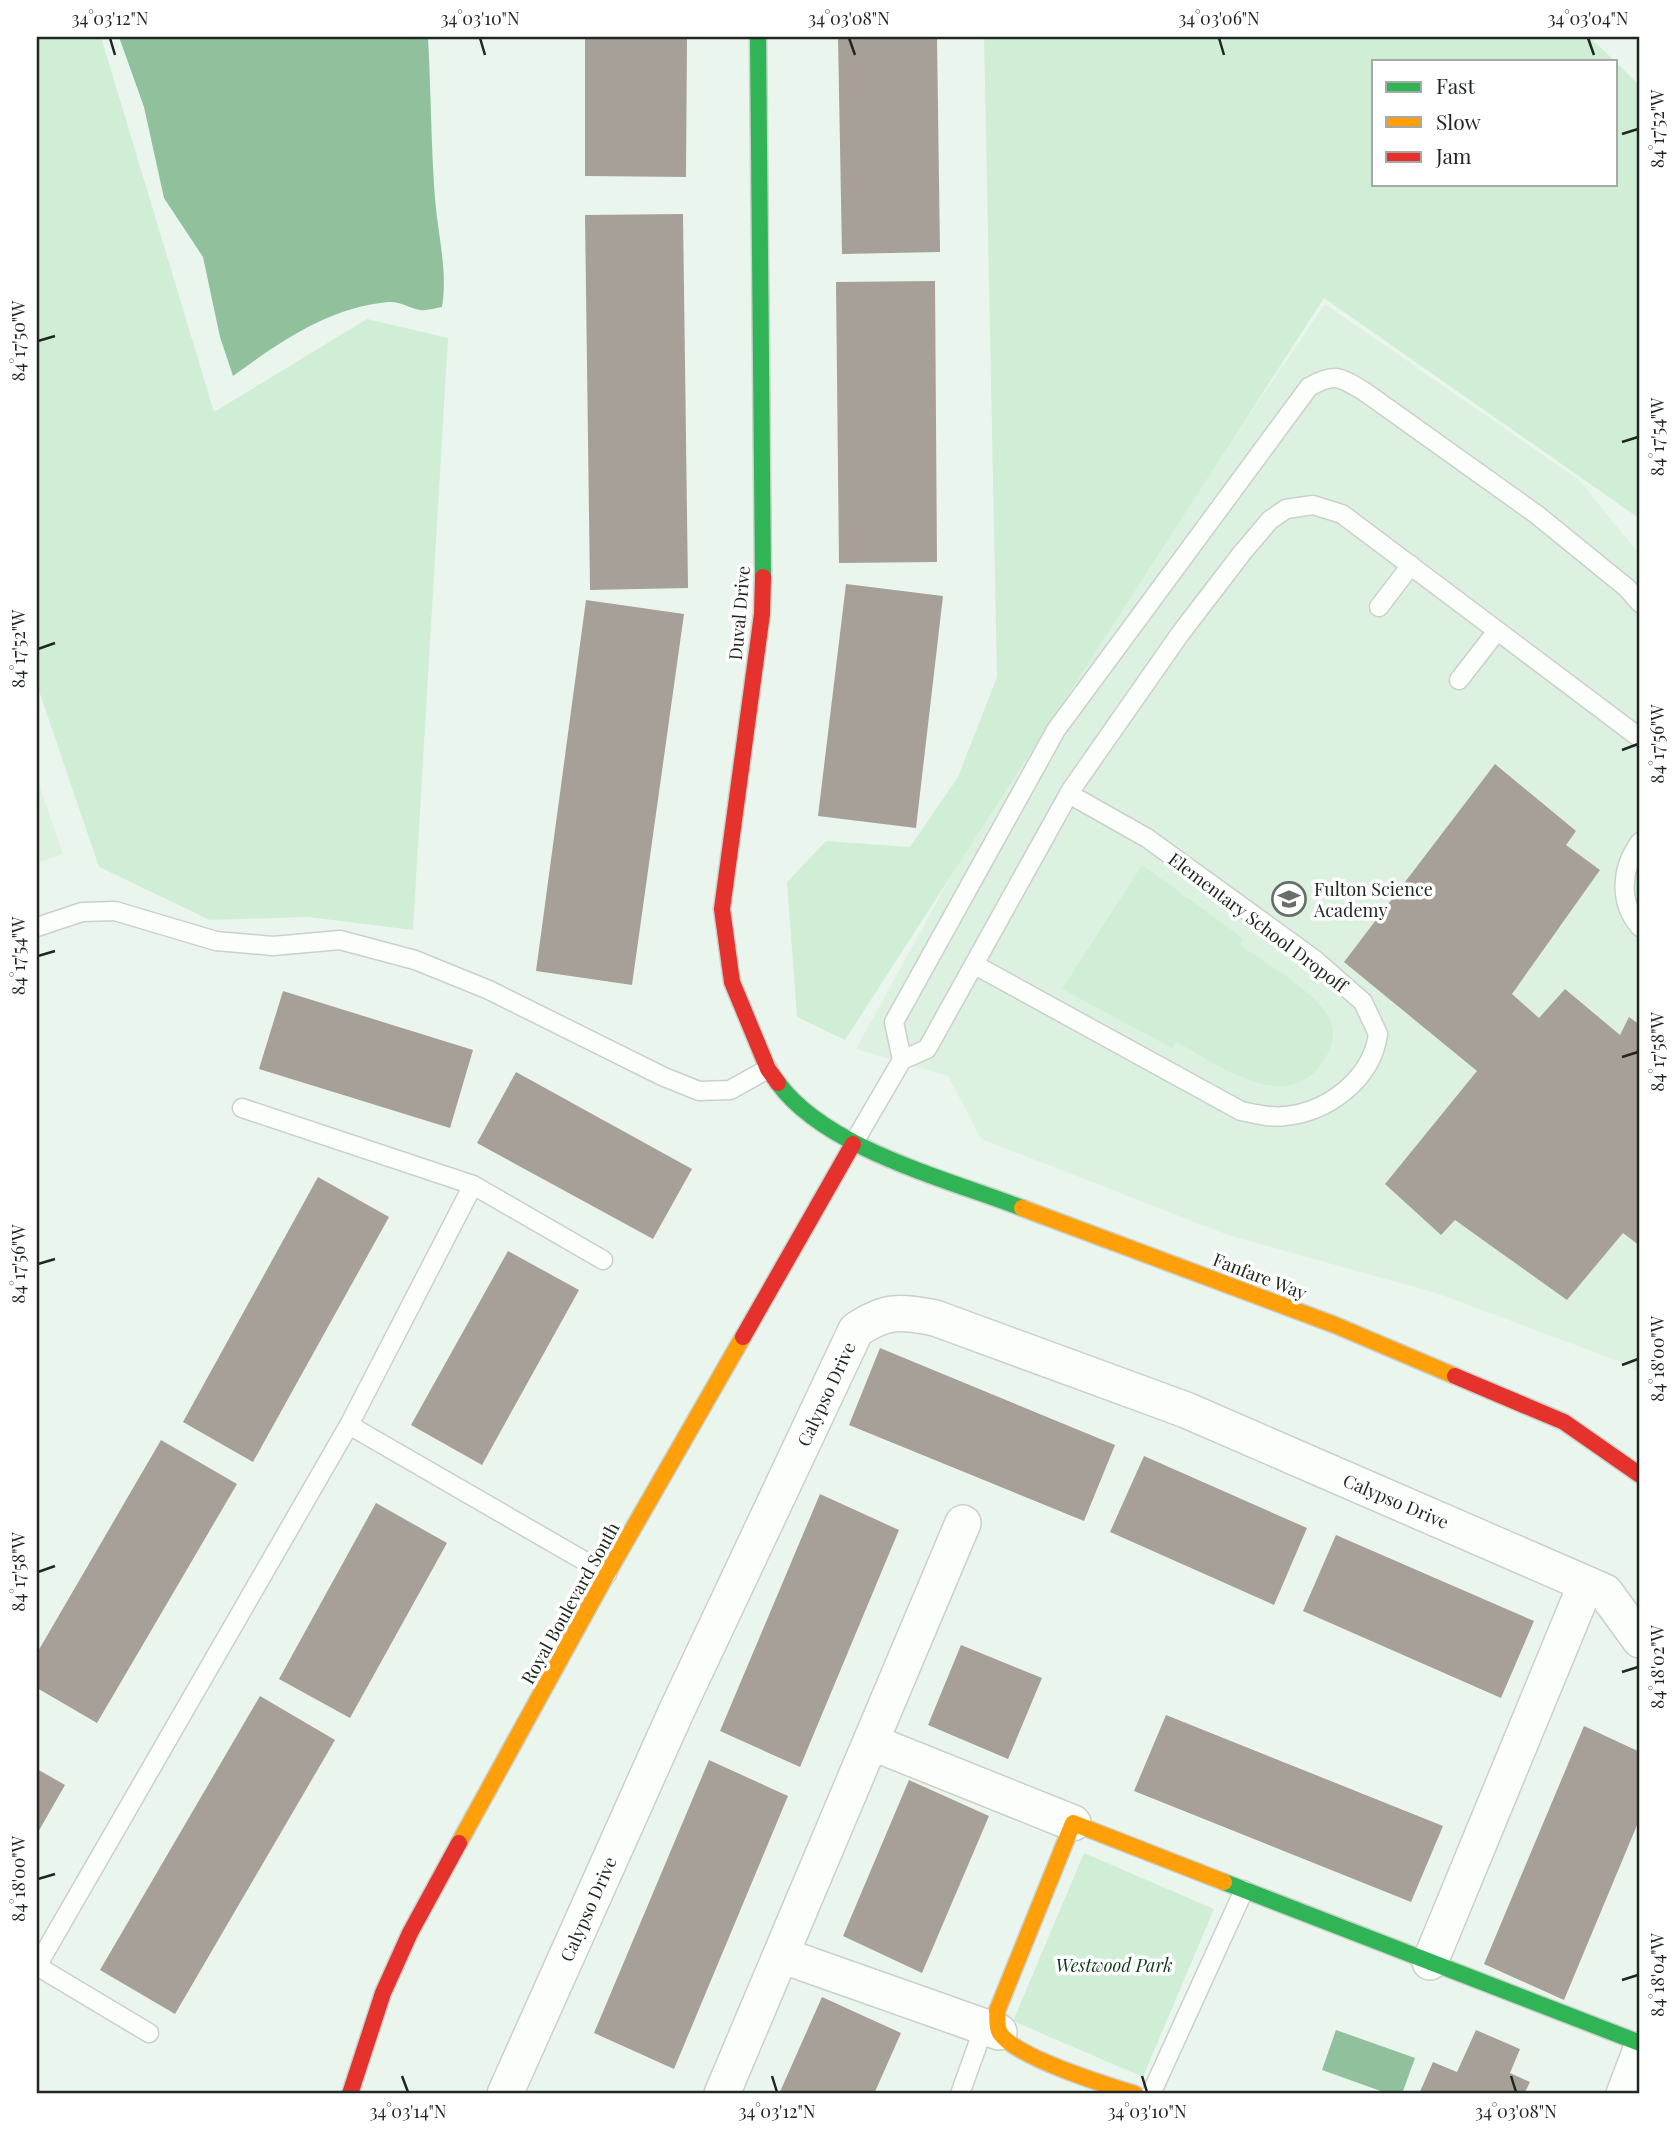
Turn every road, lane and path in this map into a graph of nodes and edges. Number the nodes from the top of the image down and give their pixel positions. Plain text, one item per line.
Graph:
1 (758, 37) edge
2 (1411, 565) junction
3 (1640, 603) edge
4 (1379, 607) dead end
5 (1497, 631) junction
6 (1460, 680) dead end
7 (1640, 738) edge
8 (1069, 794) junction
9 (1640, 842) edge
10 (37, 927) edge
11 (1640, 928) edge
12 (975, 965) junction
13 (902, 1059) junction
14 (768, 1069) junction
15 (242, 1108) dead end
16 (853, 1144) junction
17 (472, 1185) junction
18 (603, 1260) dead end
19 (349, 1424) junction
20 (1640, 1475) edge
21 (963, 1523) dead end
22 (607, 1574) junction
23 (1586, 1584) junction
24 (1640, 1640) edge
25 (870, 1742) junction
26 (1073, 1823) junction
27 (1244, 1890) junction
28 (781, 1955) junction
29 (1430, 1962) junction
30 (37, 1966) edge
31 (992, 2029) junction
32 (149, 2033) dead end
33 (1640, 2043) edge
34 (1640, 2052) edge
35 (350, 2094) edge
36 (505, 2094) edge
37 (722, 2094) edge
38 (960, 2094) edge
39 (1135, 2094) edge
40 (1151, 2094) edge
41 (1624, 2094) edge

1 - 14 street, Duval Drive
2 - 4 lane
2 - 5 lane
2 - 8 lane
3 - 13 lane
5 - 6 lane
5 - 7 lane
8 - 12 lane
8 - 12 lane, Elementary School Dropoff
9 - 11 lane
10 - 14 lane
12 - 13 lane
13 - 16 lane
14 - 16 street, Duval Drive
15 - 17 lane
16 - 20 street, Fanfare Way
16 - 22 street, Royal Boulevard South
17 - 18 lane
17 - 19 lane
19 - 22 lane
19 - 30 lane
21 - 25 street
22 - 35 street, Royal Boulevard South
23 - 24 street, Calypso Drive
23 - 29 street
23 - 36 street, Calypso Drive
25 - 26 street
25 - 28 street
26 - 27 street
26 - 31 street
27 - 29 street
27 - 40 lane
28 - 31 street
28 - 37 street
29 - 33 street
30 - 32 lane
31 - 38 lane
31 - 39 street
34 - 41 street

